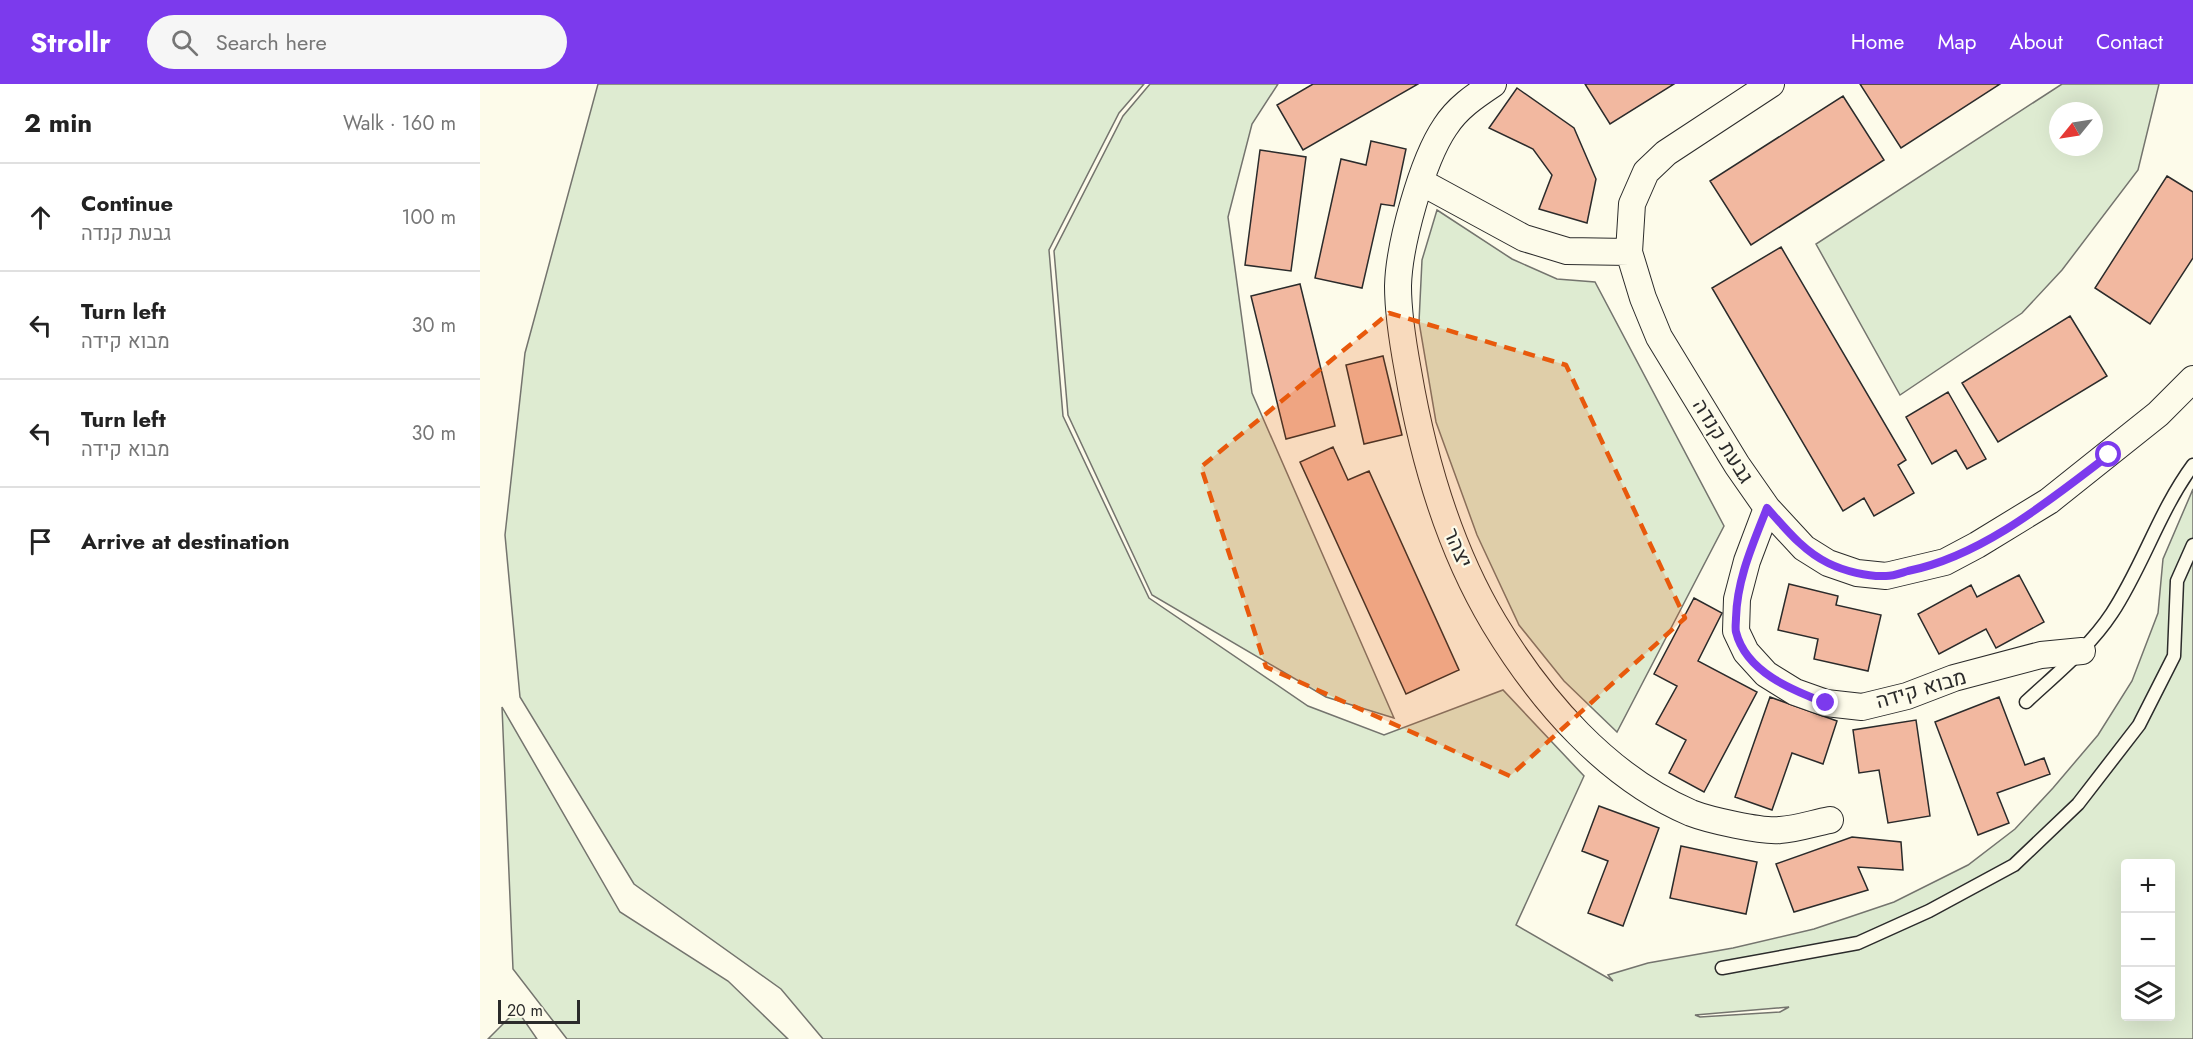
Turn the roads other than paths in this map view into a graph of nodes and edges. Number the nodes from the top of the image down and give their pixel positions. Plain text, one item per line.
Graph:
1 (1493, 84) edge
2 (1771, 84) edge
3 (1421, 182) junction
4 (1629, 252) junction
5 (2193, 379) edge
6 (2193, 465) edge
7 (1767, 508) junction
8 (2193, 545) edge
9 (2082, 651) junction
10 (2026, 702) dead end
11 (1830, 820) dead end
12 (1722, 968) dead end

1 - 3 street, יצהר
2 - 4 street, גבעת קנדה
3 - 4 street
3 - 11 street, יצהר
4 - 7 street, גבעת קנדה
5 - 7 street, גבעת קנדה
6 - 9 lane
7 - 9 street, מבוא קידה
8 - 12 lane
9 - 10 lane

